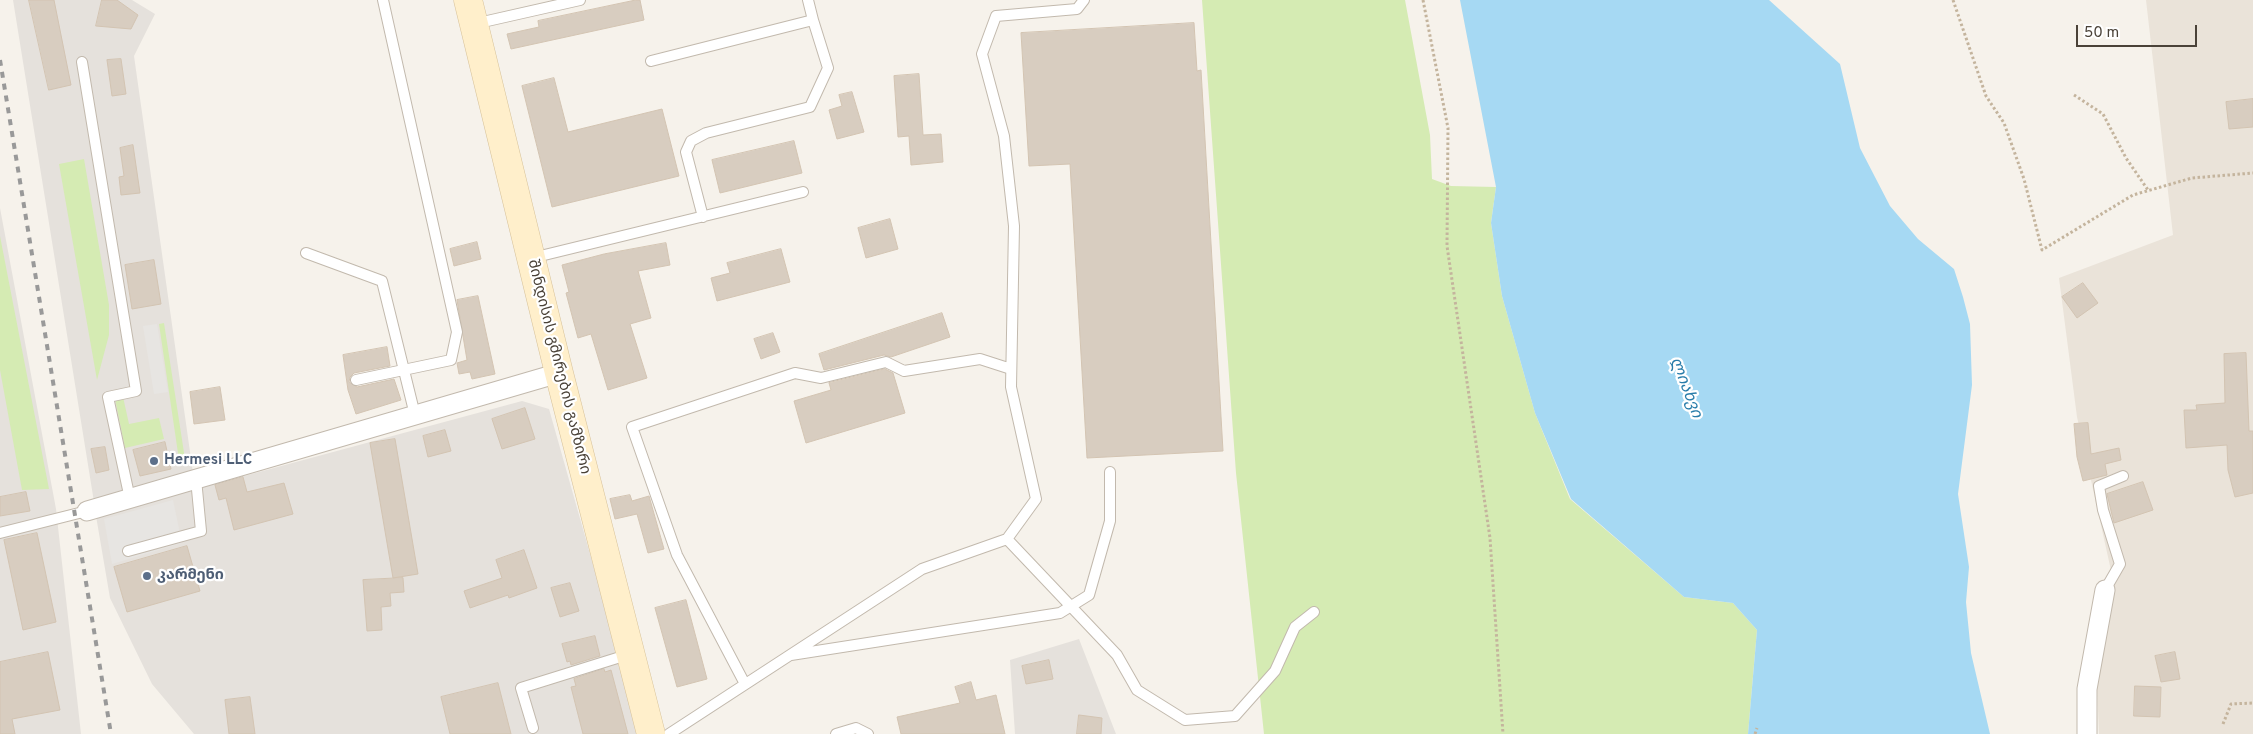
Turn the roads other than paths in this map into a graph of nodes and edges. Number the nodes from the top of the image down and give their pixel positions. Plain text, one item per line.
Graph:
1 (383, 0) edge
2 (580, 0) edge
3 (808, 0) edge
4 (1084, 0) edge
5 (470, 12) edge
6 (813, 20) junction
7 (651, 61) dead end
8 (82, 62) dead end
9 (803, 192) dead end
10 (703, 216) junction
11 (306, 253) dead end
12 (531, 258) junction
13 (1011, 369) junction
14 (404, 370) junction
15 (559, 373) junction
16 (356, 380) dead end
17 (415, 415) junction
18 (1110, 472) dead end
19 (2123, 476) dead end
20 (196, 479) junction
21 (130, 499) junction
22 (87, 511) joint
23 (0, 533) edge
24 (1007, 539) junction
25 (128, 551) dead end
26 (2105, 590) joint
27 (1072, 606) junction
28 (1314, 612) dead end
29 (630, 654) junction
30 (787, 656) junction
31 (745, 684) junction
32 (533, 728) dead end
33 (651, 734) edge
34 (669, 734) edge
35 (836, 734) edge
36 (868, 734) edge
37 (2086, 734) edge

1 - 14 lane
2 - 5 lane
3 - 6 lane
4 - 13 lane
5 - 12 main road, შინდისის გმირების გამზირი
6 - 7 lane
6 - 10 lane
8 - 21 lane
9 - 10 lane
10 - 12 lane
11 - 14 lane
12 - 15 main road, შინდისის გმირების გამზირი
13 - 24 lane
13 - 31 lane
14 - 16 lane
14 - 17 lane
15 - 17 street
15 - 29 main road, შინდისის გმირების გამზირი
17 - 20 street
18 - 27 lane
19 - 26 lane
20 - 21 street
20 - 25 lane
21 - 22 street
22 - 23 lane
24 - 27 lane
24 - 30 lane
26 - 37 street
27 - 28 lane
27 - 30 lane
29 - 32 lane
29 - 33 main road, შინდისის გმირების გამზირი
30 - 31 lane
31 - 34 lane
35 - 36 lane

